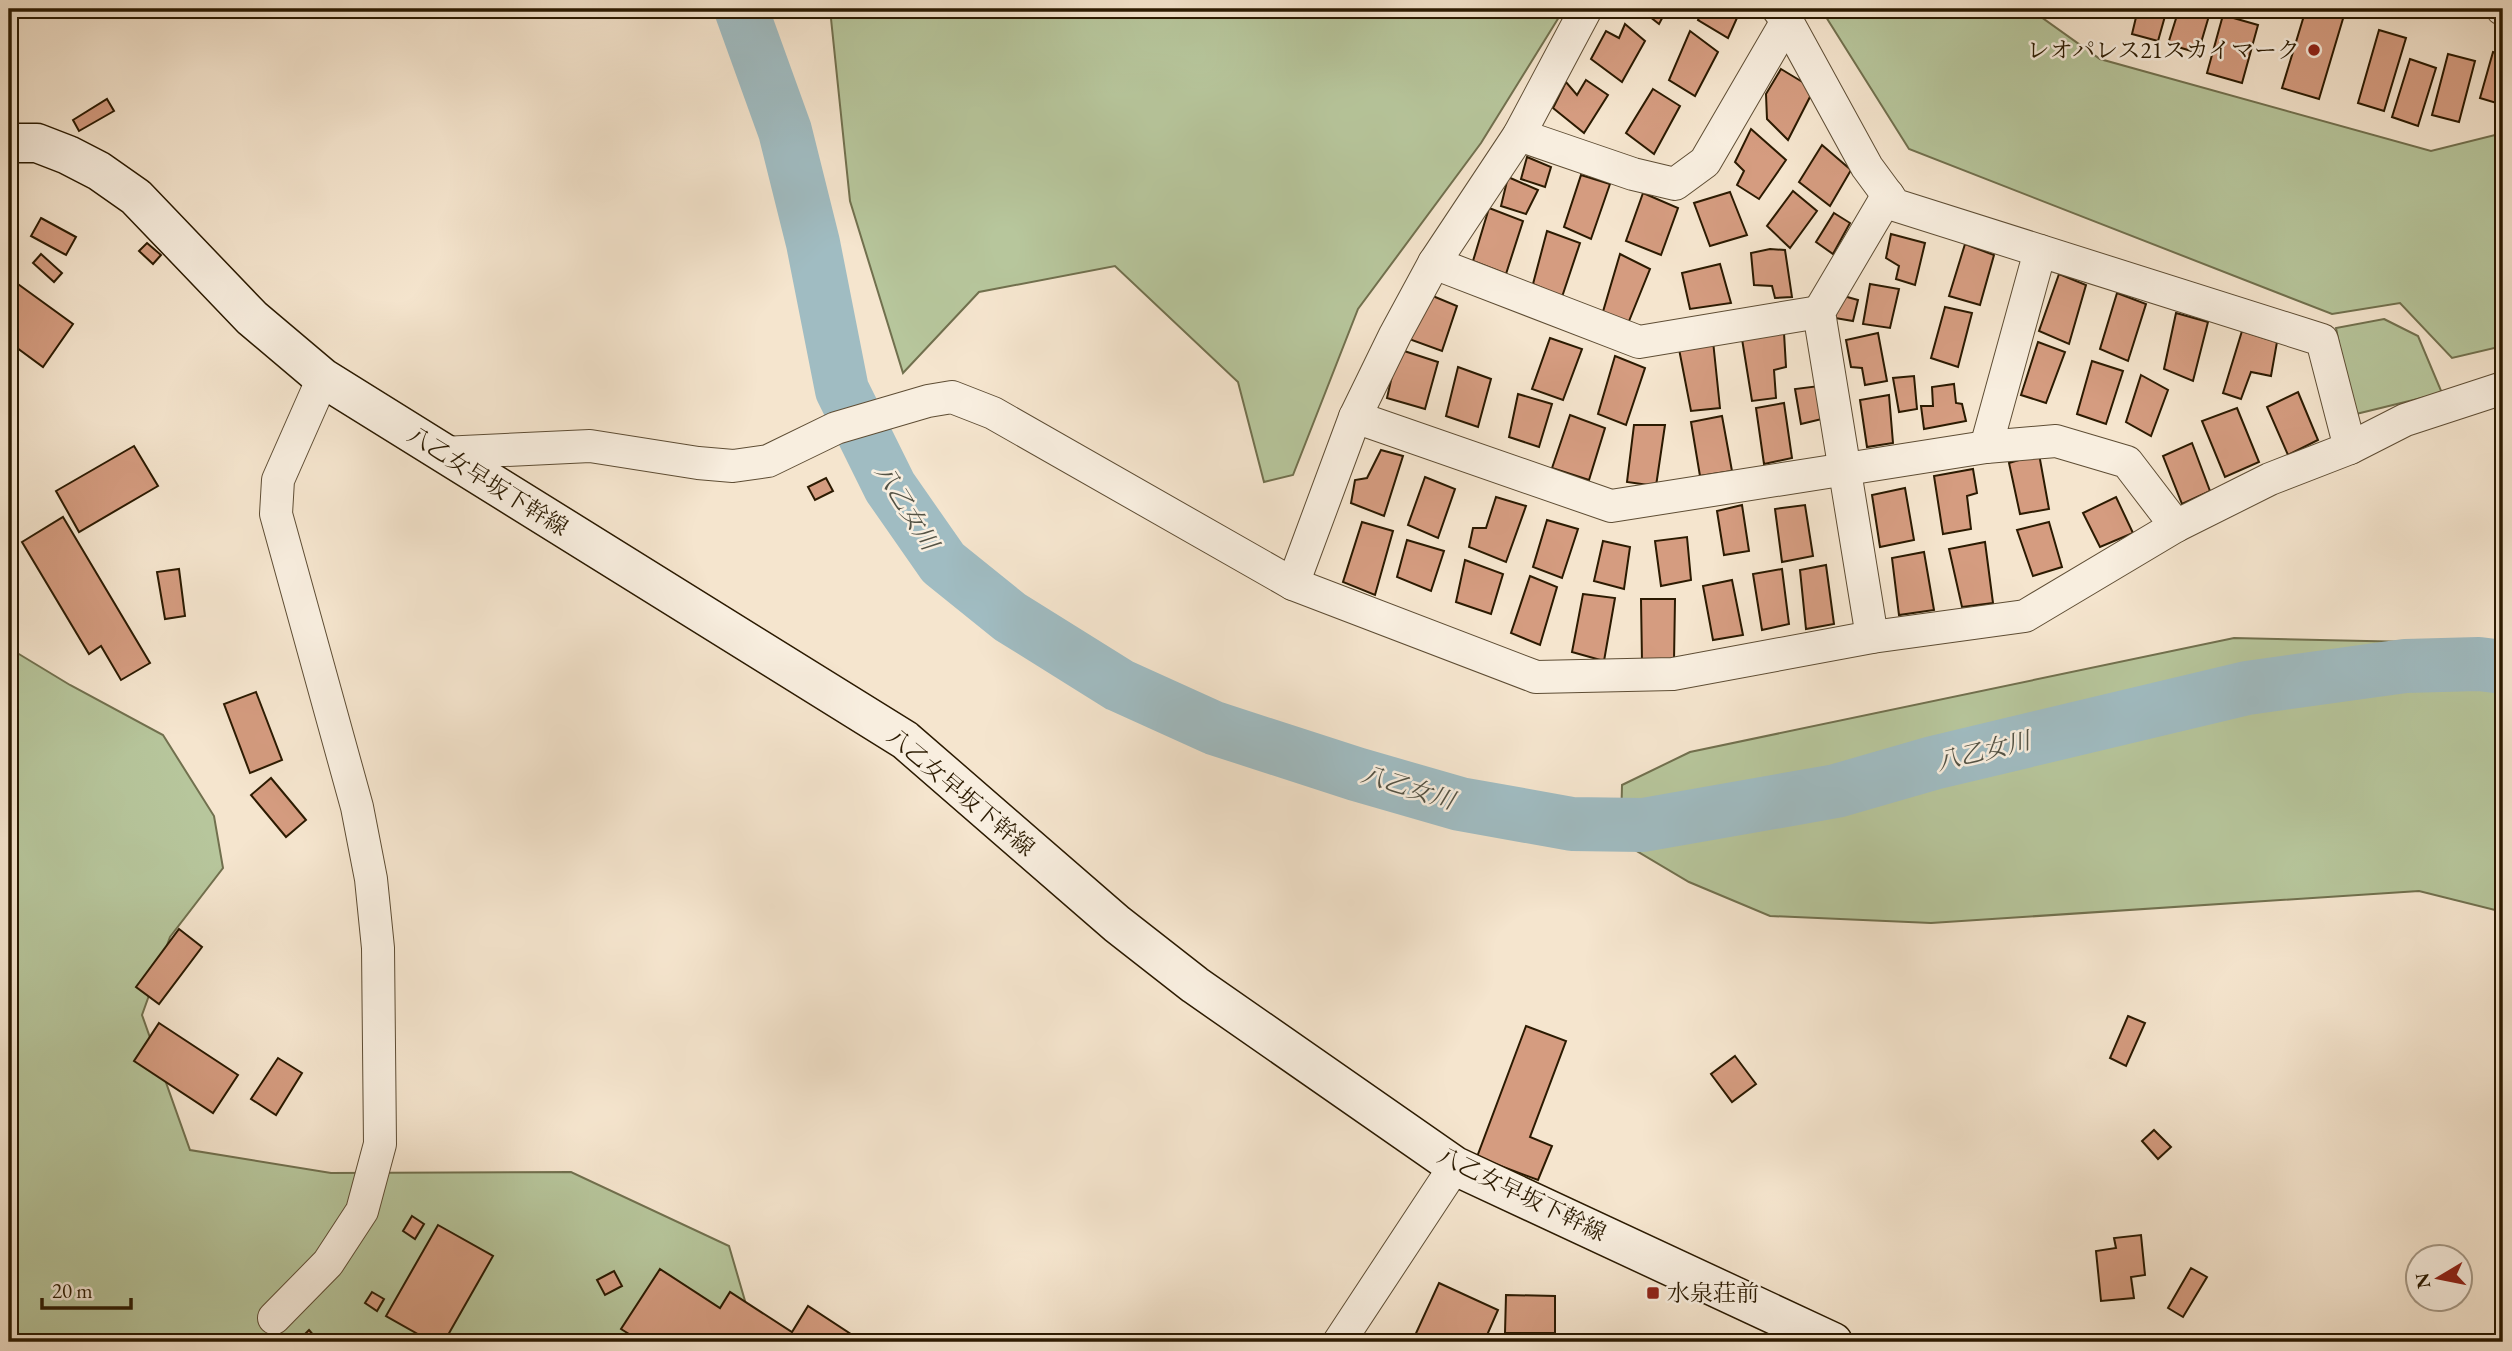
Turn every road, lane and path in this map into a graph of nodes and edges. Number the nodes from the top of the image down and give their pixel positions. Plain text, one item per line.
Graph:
1 (1586, 9) edge
2 (1782, 15) edge
3 (1519, 135) junction
4 (9, 143) edge
5 (1888, 195) junction
6 (2040, 251) junction
7 (1434, 262) junction
8 (1819, 312) junction
9 (323, 378) junction
10 (2503, 388) edge
11 (1355, 417) junction
12 (1986, 447) junction
13 (2350, 448) junction
14 (442, 453) junction
15 (1844, 471) junction
16 (2176, 526) junction
17 (1293, 584) junction
18 (1872, 637) junction
19 (1455, 1166) junction
20 (274, 1318) dead end
21 (1339, 1342) edge
22 (1833, 1342) edge

1 - 3 street
2 - 3 street
2 - 5 street
3 - 7 street
4 - 9 street, 八乙女早坂下幹線
5 - 6 street
5 - 8 street
6 - 12 street
6 - 13 street
7 - 8 street
7 - 11 street
8 - 15 street
9 - 14 street, 八乙女早坂下幹線
9 - 20 street
10 - 13 street
11 - 15 street
11 - 17 street
12 - 15 street
12 - 16 street
13 - 16 street
14 - 17 street
14 - 19 street, 八乙女早坂下幹線
15 - 18 street
16 - 18 street
17 - 18 street
19 - 21 street
19 - 22 street, 八乙女早坂下幹線

